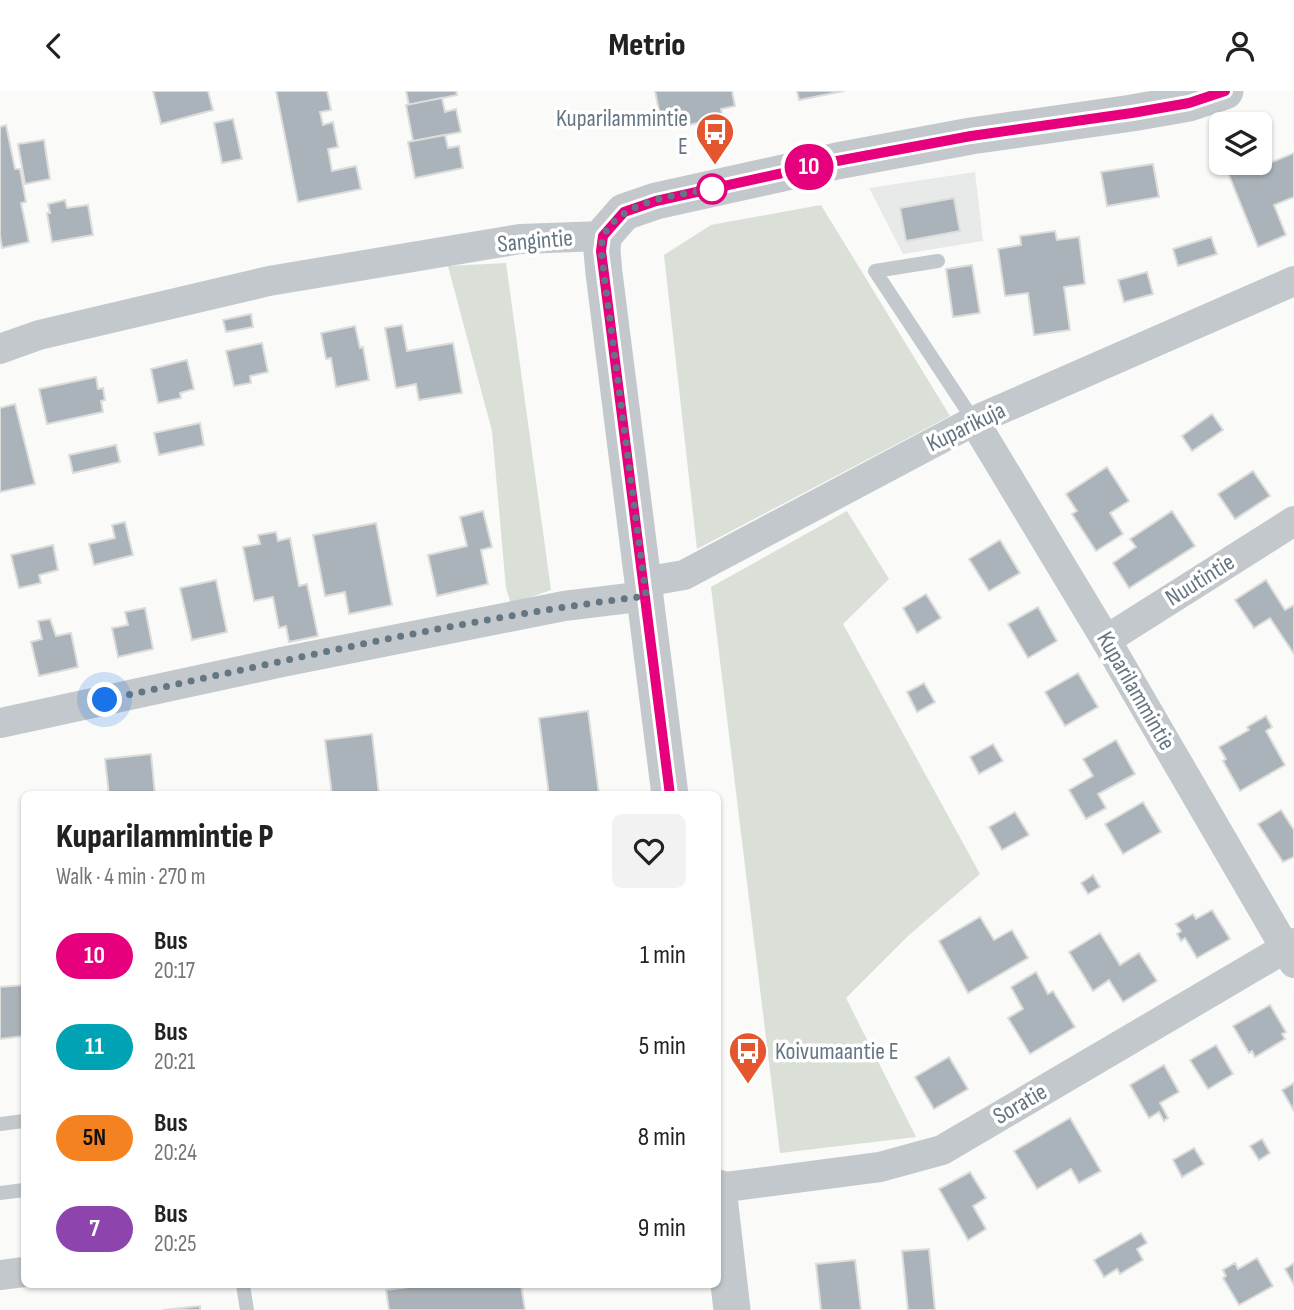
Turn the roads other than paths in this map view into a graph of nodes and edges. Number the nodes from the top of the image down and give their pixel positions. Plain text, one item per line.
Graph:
1 (1223, 91) edge
2 (603, 236) junction
3 (938, 261) dead end
4 (1294, 281) edge
5 (0, 349) edge
6 (974, 421) junction
7 (1294, 521) edge
8 (645, 589) junction
9 (1107, 640) junction
10 (0, 723) edge
11 (670, 791) edge
12 (1291, 951) edge
13 (21, 1121) edge
14 (0, 1124) edge
15 (721, 1188) edge
16 (21, 1190) edge
17 (0, 1193) edge
18 (721, 1214) edge
19 (21, 1272) edge
20 (0, 1275) edge
21 (243, 1288) edge
22 (247, 1310) edge
23 (732, 1310) edge

1 - 2 street, Sangintie
2 - 5 street, Sangintie
2 - 8 street
3 - 6 lane
4 - 6 street, Kuparikuja
6 - 8 street, Kuparikuja
6 - 9 street, Kuparilammintie
7 - 9 street, Nuutintie
8 - 10 street, Kuparikuja
8 - 11 street
9 - 12 street, Kuparilammintie
12 - 15 street, Soratie
13 - 14 lane
16 - 17 lane
18 - 23 street
19 - 20 street
21 - 22 lane

